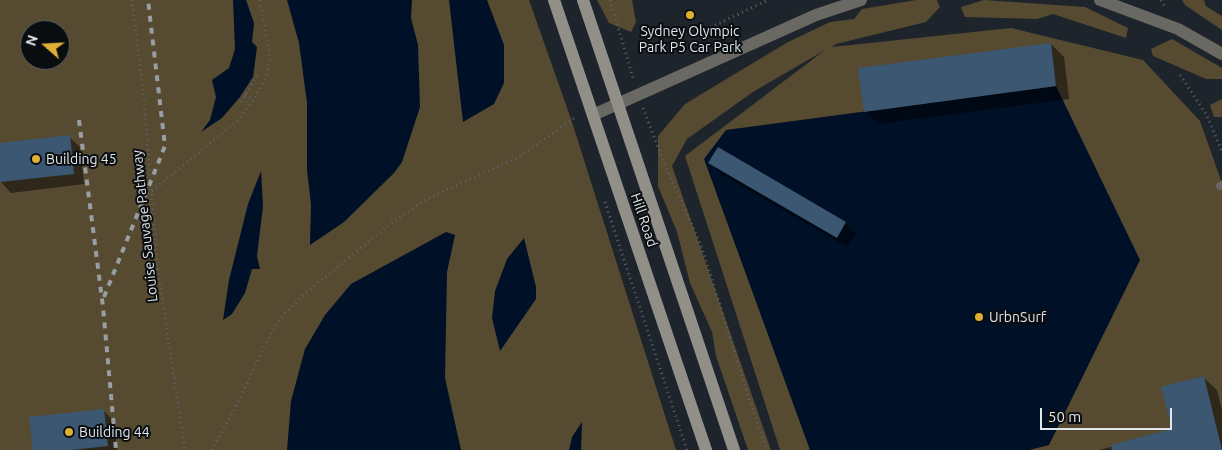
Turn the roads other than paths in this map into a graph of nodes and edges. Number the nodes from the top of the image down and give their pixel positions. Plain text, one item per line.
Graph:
1 (554, 0) edge
2 (584, 0) edge
3 (861, 0) edge
4 (1100, 0) edge
5 (1222, 54) edge
6 (617, 105) junction
7 (592, 115) junction
8 (706, 450) edge
9 (734, 450) edge

1 - 7 street, Hill Road
2 - 6 street, Hill Road
3 - 6 street
4 - 5 street
6 - 7 street
6 - 9 street, Hill Road
7 - 8 street, Hill Road

